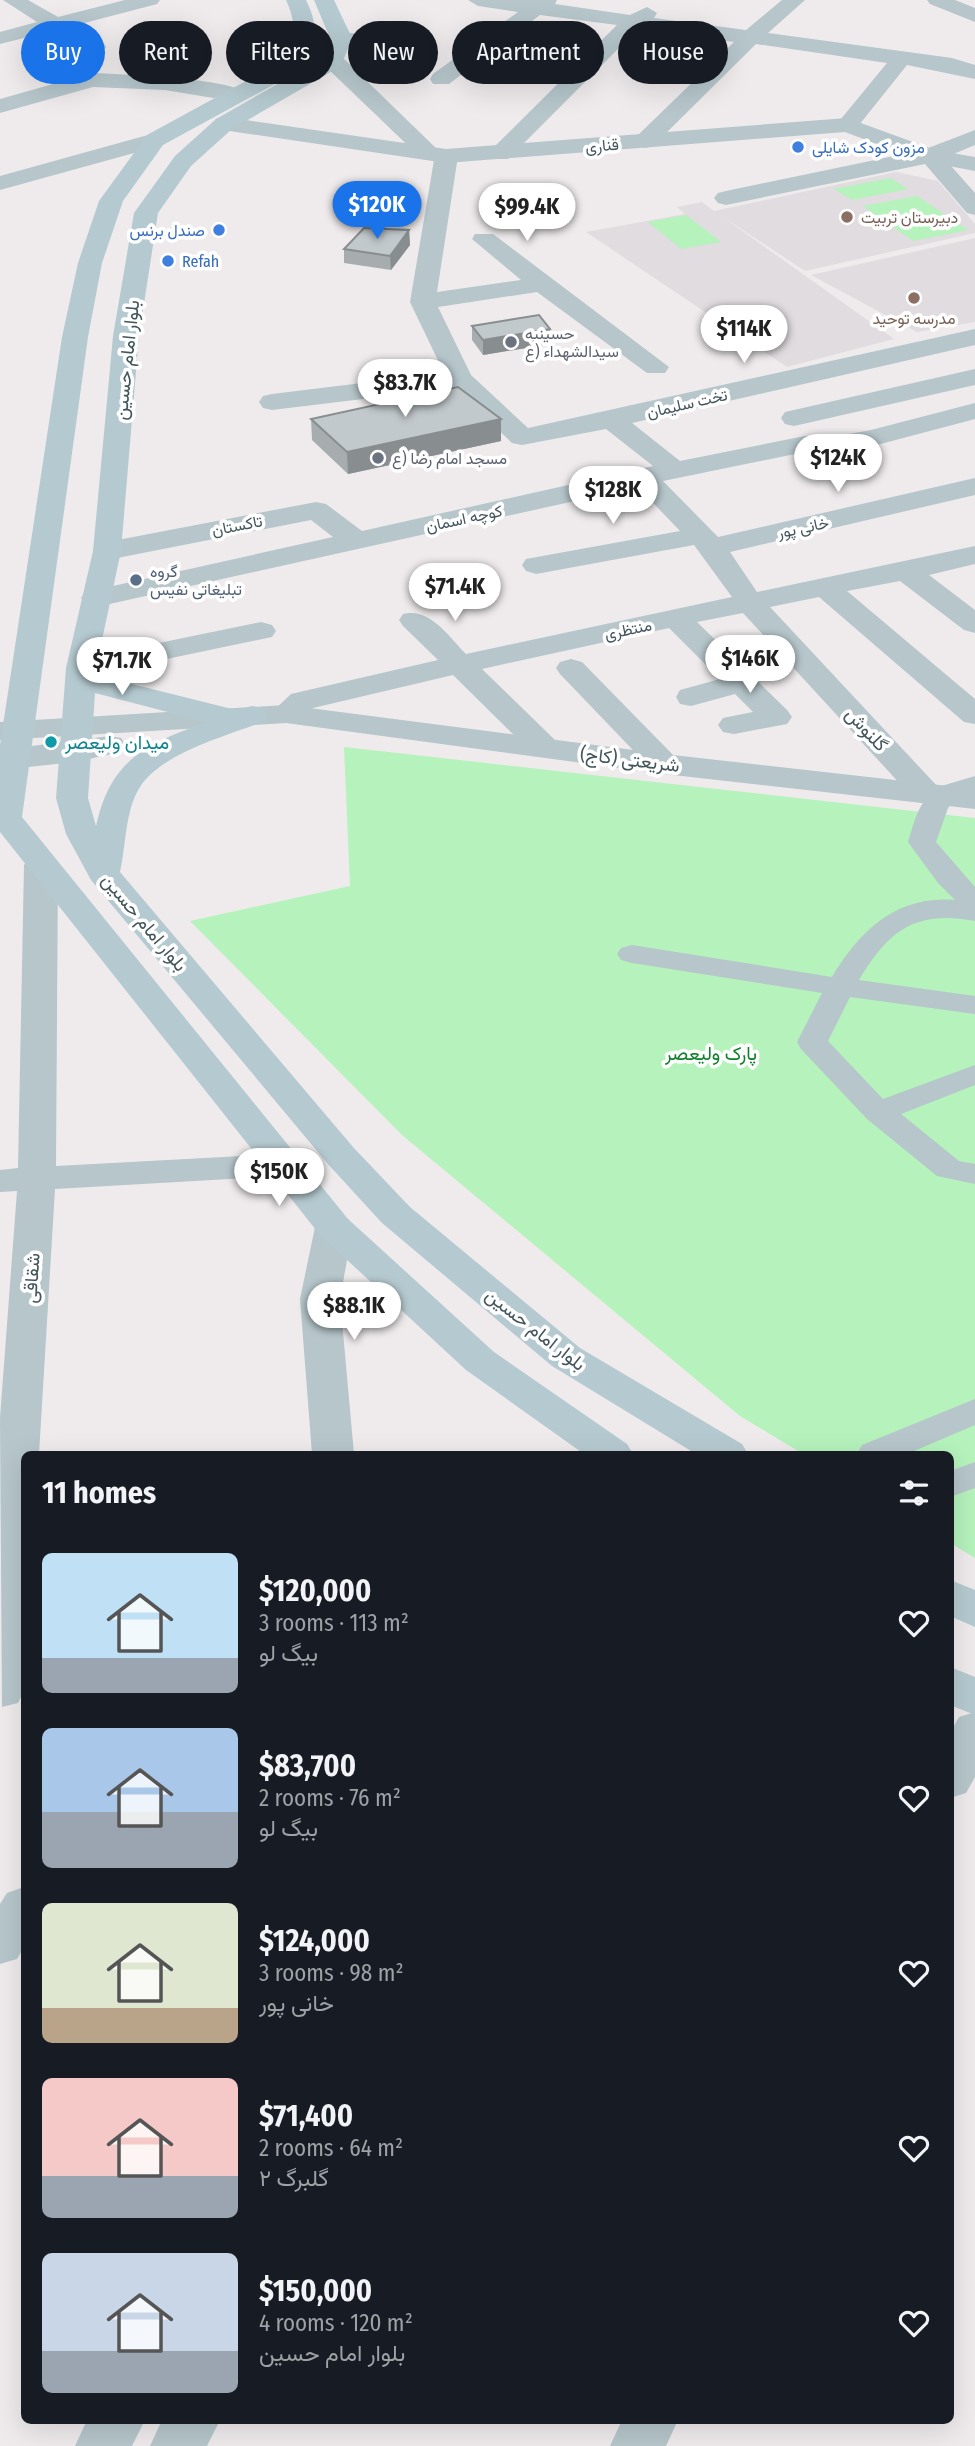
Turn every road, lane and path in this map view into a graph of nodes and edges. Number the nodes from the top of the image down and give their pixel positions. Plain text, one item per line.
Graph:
1 (13, 0) edge
2 (150, 0) edge
3 (296, 0) edge
4 (324, 0) edge
5 (478, 0) edge
6 (667, 0) edge
7 (795, 0) edge
8 (937, 0) edge
9 (542, 5) edge
10 (975, 16) edge
11 (53, 21) edge
12 (65, 21) edge
13 (628, 21) edge
14 (635, 21) edge
15 (21, 32) edge
16 (861, 33) dead end
17 (728, 35) edge
18 (618, 37) edge
19 (0, 38) edge
20 (750, 38) junction
21 (348, 49) edge
22 (337, 50) junction
23 (846, 51) junction
24 (901, 59) junction
25 (975, 60) edge
26 (952, 65) junction
27 (975, 72) edge
28 (441, 79) dead end
29 (237, 94) junction
30 (0, 106) edge
31 (224, 124) junction
32 (847, 125) junction
33 (975, 137) edge
34 (155, 140) junction
35 (645, 141) junction
36 (500, 154) junction
37 (438, 155) junction
38 (930, 156) junction
39 (975, 164) edge
40 (0, 183) edge
41 (726, 198) dead end
42 (975, 208) edge
43 (484, 239) dead end
44 (542, 284) junction
45 (423, 302) junction
46 (75, 337) junction
47 (126, 337) junction
48 (975, 337) edge
49 (656, 367) dead end
50 (975, 377) edge
51 (460, 379) junction
52 (272, 402) dead end
53 (975, 411) edge
54 (611, 420) junction
55 (833, 445) junction
56 (675, 470) junction
57 (645, 478) junction
58 (975, 486) edge
59 (357, 541) junction
60 (705, 542) junction
61 (107, 551) junction
62 (975, 555) edge
63 (536, 565) dead end
64 (907, 572) junction
65 (825, 587) junction
66 (96, 598) junction
67 (751, 604) junction
68 (677, 619) junction
69 (414, 620) dead end
70 (975, 624) edge
71 (261, 631) dead end
72 (462, 664) junction
73 (571, 668) dead end
74 (81, 674) junction
75 (740, 683) junction
76 (691, 697) dead end
77 (286, 714) junction
78 (975, 715) edge
79 (240, 717) junction
80 (734, 725) dead end
81 (76, 739) junction
82 (9, 745) edge
83 (545, 748) junction
84 (664, 764) junction
85 (975, 786) edge
86 (948, 796) edge
87 (2, 817) edge
88 (41, 865) junction
89 (103, 873) junction
90 (975, 903) edge
91 (975, 912) edge
92 (632, 954) dead end
93 (841, 988) junction
94 (975, 1005) edge
95 (975, 1074) edge
96 (878, 1112) junction
97 (281, 1166) junction
98 (975, 1174) edge
99 (19, 1180) edge
100 (334, 1227) junction
101 (975, 1411) edge
102 (333, 1451) edge
103 (608, 1451) edge
104 (722, 1451) edge
105 (883, 1451) edge
106 (975, 1474) edge
107 (954, 1483) edge
108 (954, 1598) edge
109 (975, 1611) edge
110 (954, 1686) edge
111 (9, 1690) edge
112 (975, 1699) edge
113 (954, 1703) edge
114 (975, 1706) edge
115 (975, 1729) edge
116 (954, 1773) edge
117 (21, 1911) edge
118 (0, 1945) edge
119 (115, 2424) edge
120 (190, 2424) edge
121 (648, 2424) edge
122 (103, 2446) edge
123 (178, 2446) edge
124 (638, 2446) edge

1 - 11 street
2 - 12 street
3 - 29 main road
4 - 22 main road
5 - 9 street
6 - 14 street
7 - 20 street
8 - 10 street
9 - 13 street
9 - 28 street
15 - 19 street
16 - 23 street
17 - 20 street
18 - 36 street
20 - 23 street
20 - 35 street
21 - 22 street
22 - 31 main road, بلوار امام حسین
22 - 37 street
23 - 24 street
24 - 26 street
24 - 32 street
25 - 26 street
26 - 27 street
29 - 30 street
29 - 34 main road
31 - 37 street, قناری
31 - 47 main road, بلوار امام حسین
32 - 35 street, قناری
32 - 38 street, قناری
33 - 38 street
34 - 40 street
34 - 46 main road
35 - 36 street, قناری
36 - 37 street, قناری
37 - 45 street
38 - 39 street, قناری
38 - 41 street
38 - 42 street
43 - 44 street
44 - 45 street
44 - 49 street
45 - 51 street
46 - 47 main road
46 - 82 main road
47 - 61 main road, بلوار امام حسین
48 - 54 street, تخت سلیمان
50 - 55 street
51 - 52 street
51 - 54 street, تخت سلیمان
53 - 55 street, کوچه اسمان
54 - 56 street
55 - 56 street, کوچه اسمان
56 - 57 street, کوچه اسمان
57 - 59 street, کوچه اسمان
57 - 60 street, گلنوش
58 - 60 street, خانی پور
59 - 61 street, تاکستان
59 - 66 street, کوچه اسمان
60 - 63 street, خانی پور
60 - 67 street, گلنوش
61 - 66 main road, بلوار امام حسین
62 - 64 street, منتظری
64 - 65 street, منتظری
64 - 70 street
65 - 67 street, منتظری
65 - 78 street
66 - 74 main road, بلوار امام حسین
67 - 68 street, منتظری
67 - 86 street, گلنوش
68 - 72 street, منتظری
68 - 75 street
69 - 72 street
71 - 74 street
72 - 77 street, منتظری
72 - 83 street
73 - 84 street
74 - 79 main road
74 - 81 main road, بلوار امام حسین
75 - 76 street
75 - 80 street
77 - 79 street, شریعتی (کاج)
77 - 83 street, شریعتی (کاج)
79 - 81 street, شریعتی (کاج)
79 - 89 main road
81 - 82 street, شریعتی (کاج)
81 - 89 main road, بلوار امام حسین
82 - 87 main road
83 - 84 street, شریعتی (کاج)
84 - 86 street, شریعتی (کاج)
85 - 86 street
86 - 90 street
87 - 88 main road
88 - 97 main road
88 - 99 street, شقاقی
89 - 104 main road, بلوار امام حسین
91 - 93 street
92 - 93 street
93 - 94 street
93 - 96 street
95 - 96 street
96 - 98 street
97 - 99 street
97 - 100 main road
99 - 111 street, شقاقی
100 - 102 street
100 - 103 main road
101 - 105 street
106 - 107 street
108 - 109 main road
110 - 112 main road
113 - 114 street
115 - 116 street
117 - 118 street
119 - 122 street
120 - 123 street
121 - 124 street

